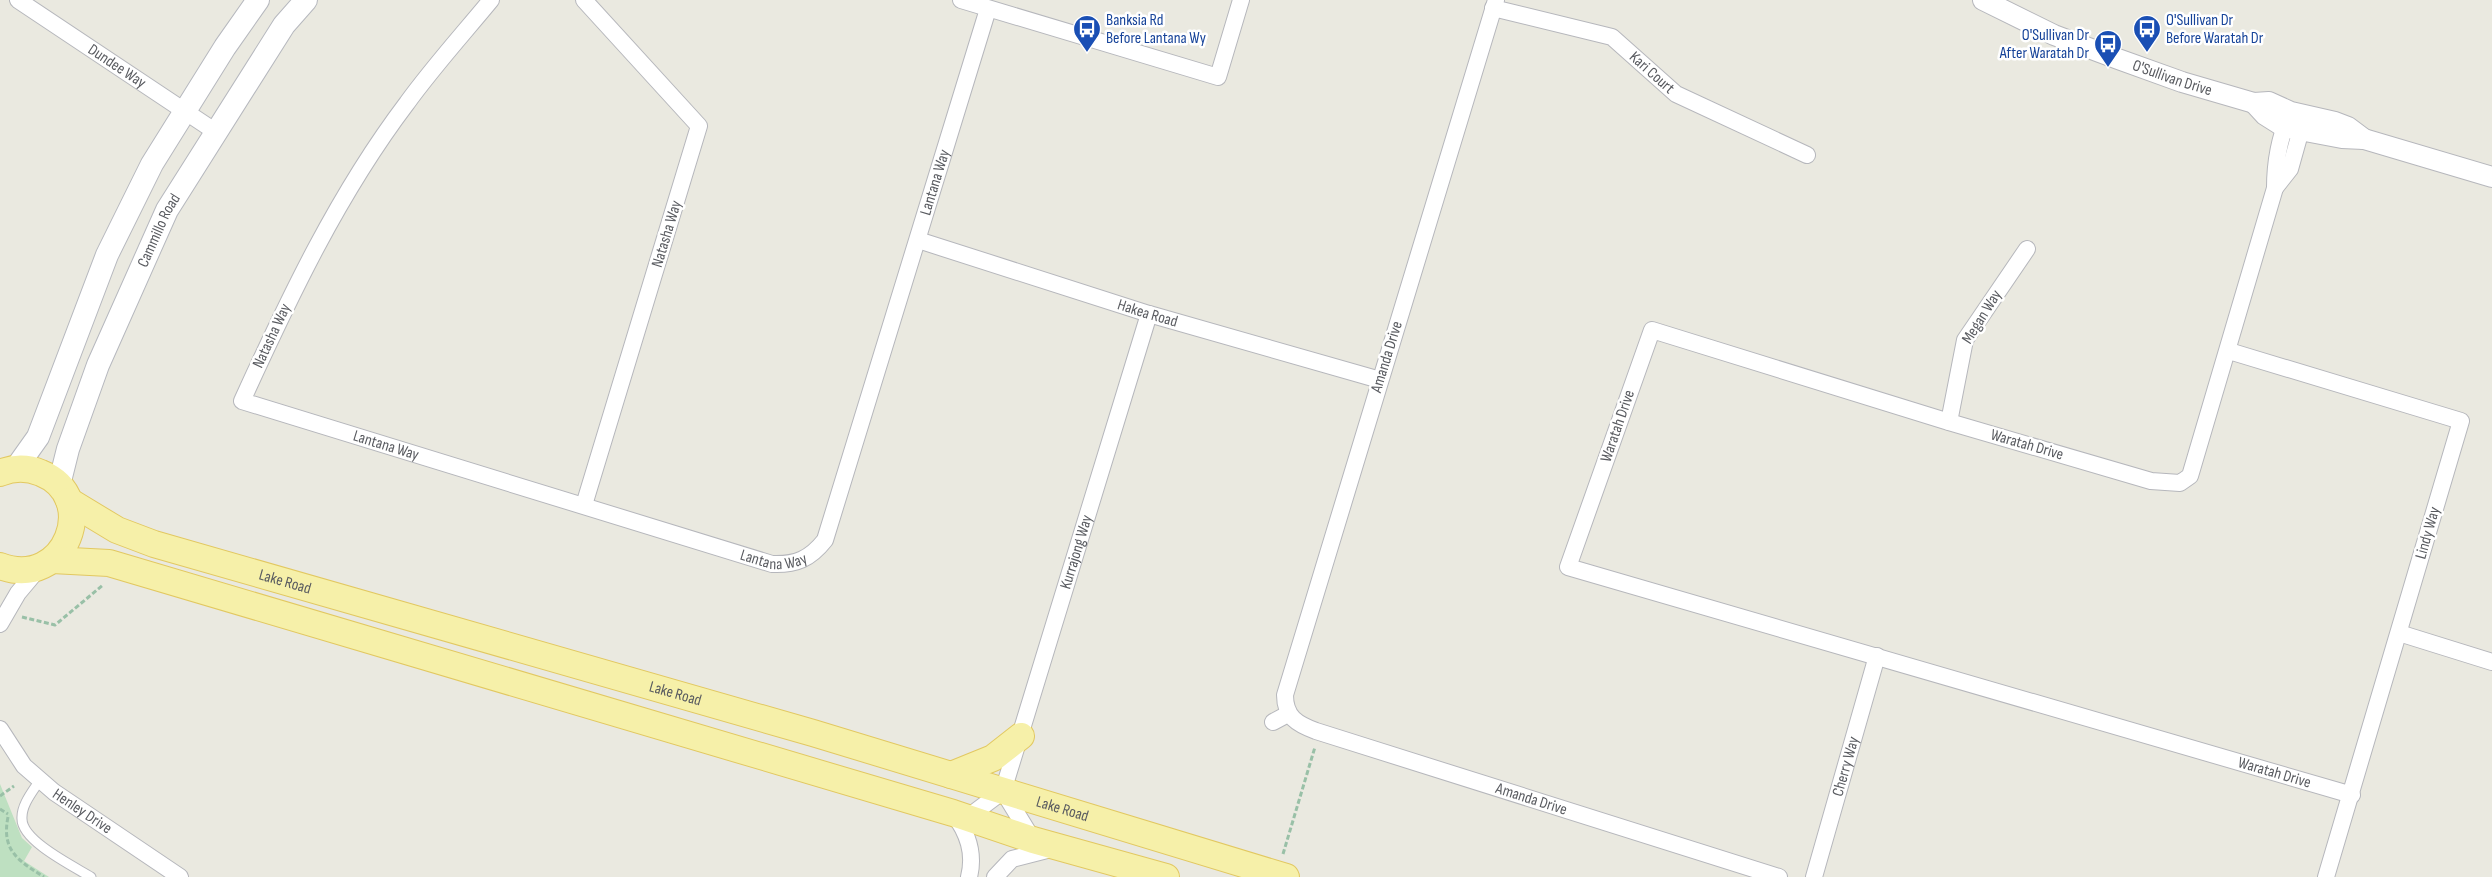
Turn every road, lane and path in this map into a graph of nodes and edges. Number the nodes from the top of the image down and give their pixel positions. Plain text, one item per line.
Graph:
1 (18, 0) edge
2 (258, 0) edge
3 (306, 0) edge
4 (491, 0) edge
5 (584, 0) edge
6 (961, 0) edge
7 (1242, 0) edge
8 (1983, 0) edge
9 (1494, 4) edge
10 (988, 9) junction
11 (184, 111) junction
12 (2295, 122) junction
13 (216, 132) junction
14 (1807, 155) dead end
15 (2492, 177) edge
16 (918, 240) junction
17 (2027, 249) dead end
18 (1149, 314) junction
19 (2229, 351) junction
20 (1380, 380) junction
21 (242, 401) joint
22 (1949, 422) junction
23 (8, 470) edge
24 (64, 493) junction
25 (584, 505) junction
26 (46, 564) junction
27 (0, 566) edge
28 (104, 580) dead end
29 (19, 616) dead end
30 (0, 624) edge
31 (2399, 633) junction
32 (1877, 656) junction
33 (2492, 662) edge
34 (1288, 714) junction
35 (1273, 722) dead end
36 (0, 730) edge
37 (1021, 736) junction
38 (1315, 744) dead end
39 (952, 775) junction
40 (40, 780) junction
41 (14, 786) dead end
42 (1003, 790) junction
43 (0, 796) edge
44 (2352, 796) junction
45 (0, 809) edge
46 (8, 814) dead end
47 (960, 816) junction
48 (1033, 840) junction
49 (1058, 847) junction
50 (1283, 869) edge
51 (91, 877) edge
52 (180, 877) edge
53 (968, 877) edge
54 (995, 877) edge
55 (1166, 877) edge
56 (1779, 877) edge
57 (1814, 877) edge
58 (2326, 877) edge

1 - 11 street, Dundee Way
2 - 11 main road
3 - 13 main road, Cammillo Road
4 - 21 street, Natasha Way
5 - 25 street, Natasha Way
6 - 10 street
7 - 10 street
8 - 12 street, O'Sullivan Drive
9 - 14 street, Kari Court
9 - 20 street, Amanda Drive
10 - 16 street, Lantana Way
11 - 13 street, Dundee Way
11 - 23 main road
12 - 15 street, O'Sullivan Drive
12 - 19 street, Waratah Drive
13 - 24 main road, Cammillo Road
16 - 18 street, Hakea Road
16 - 25 street, Lantana Way
17 - 22 street, Megan Way
18 - 20 street, Hakea Road
18 - 37 street, Kurrajong Way
19 - 22 street, Waratah Drive
19 - 31 street, Lindy Way
20 - 34 street, Amanda Drive
21 - 25 street, Lantana Way
22 - 32 street, Waratah Drive
23 - 24 main road, Lake Road
24 - 26 main road
24 - 39 main road, Lake Road
26 - 27 main road, Lake Road
26 - 30 street
26 - 47 main road, Lake Road
28 - 29 path
31 - 33 street
31 - 44 street, Lindy Way
32 - 44 street, Waratah Drive
32 - 57 street, Cherry Way
34 - 35 street
34 - 56 street, Amanda Drive
36 - 40 street, Henley Drive
37 - 39 main road
37 - 42 street, Kurrajong Way
38 - 50 path
39 - 42 main road, Lake Road
40 - 51 lane
40 - 52 street, Henley Drive
41 - 43 path
42 - 47 street
42 - 48 street
42 - 50 main road, Lake Road
44 - 58 street, Lindy Way
45 - 46 path
47 - 48 main road, Lake Road
47 - 53 street
48 - 49 main road, Lake Road
49 - 54 street
49 - 55 main road, Lake Road

